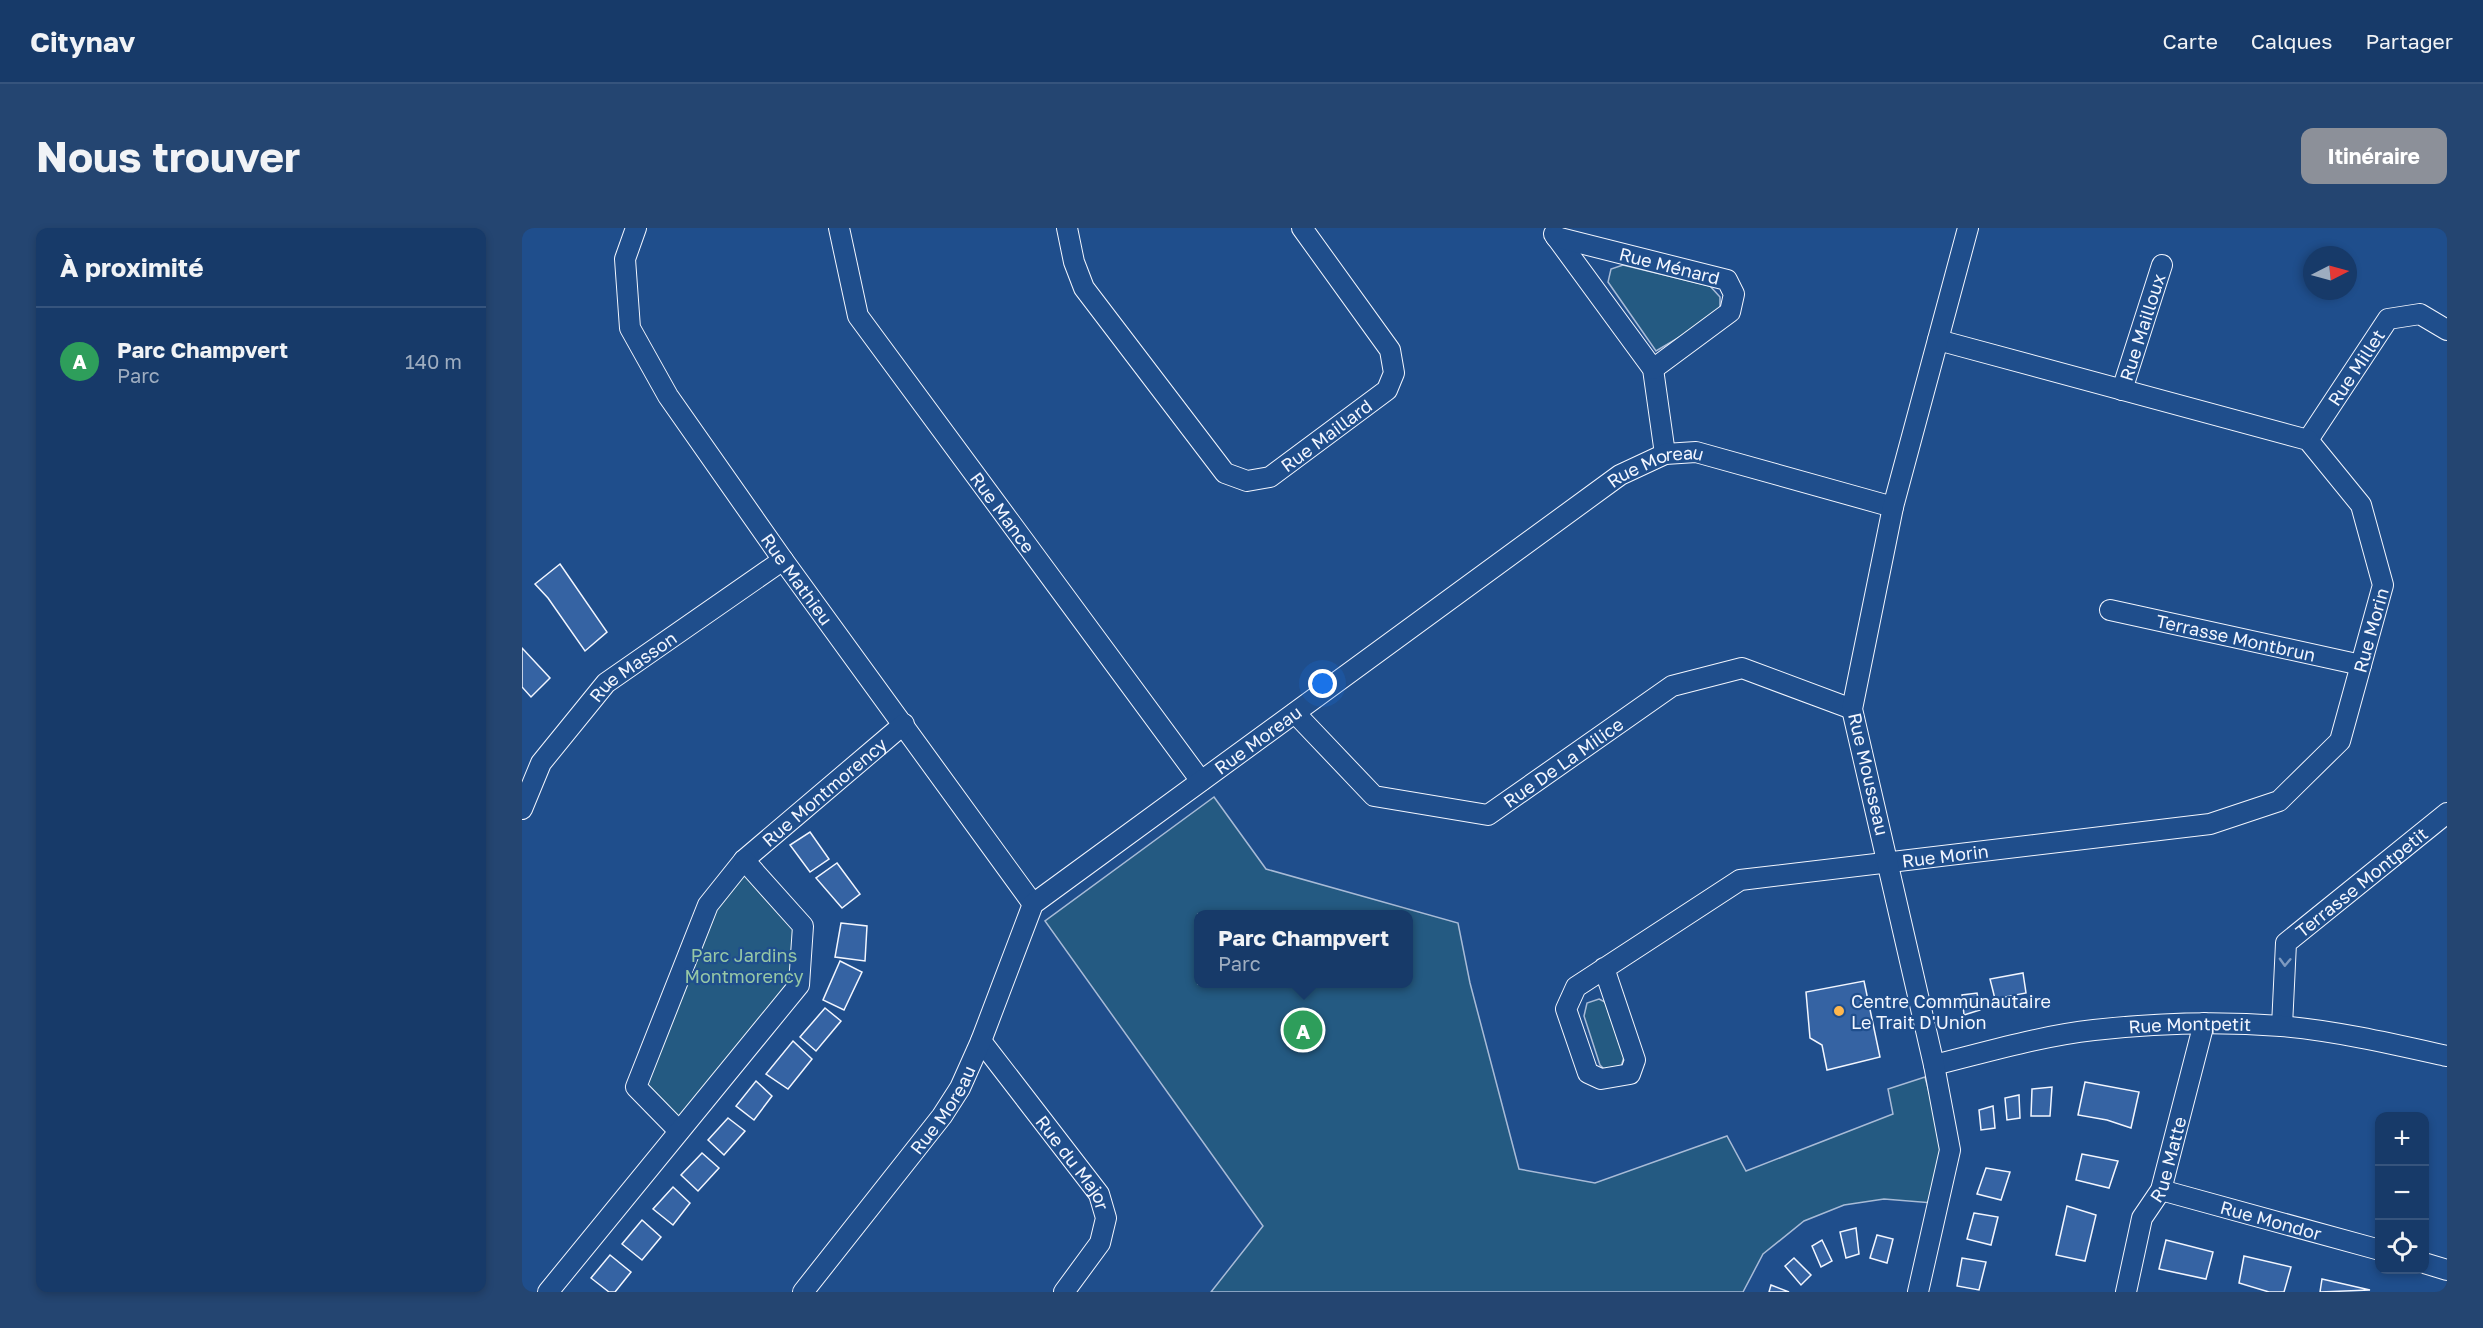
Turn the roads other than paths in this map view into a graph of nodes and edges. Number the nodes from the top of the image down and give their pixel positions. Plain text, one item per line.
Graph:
1 (636, 228) edge
2 (839, 228) edge
3 (1067, 228) edge
4 (1302, 228) edge
5 (1968, 228) edge
6 (1553, 232) edge
7 (2162, 265) dead end
8 (2447, 330) edge
9 (1938, 340) junction
10 (1653, 369) junction
11 (2122, 390) junction
12 (2308, 440) junction
13 (1665, 454) junction
14 (1893, 507) junction
15 (783, 560) junction
16 (2110, 610) dead end
17 (2361, 665) junction
18 (1852, 709) junction
19 (1295, 712) junction
20 (904, 724) junction
21 (1202, 781) junction
22 (522, 808) edge
23 (2447, 813) edge
24 (744, 860) junction
25 (1888, 861) junction
26 (1033, 904) junction
27 (1604, 968) junction
28 (2204, 1023) junction
29 (2282, 1026) junction
30 (981, 1041) junction
31 (2447, 1056) edge
32 (1934, 1065) junction
33 (679, 1131) junction
34 (2161, 1190) junction
35 (2375, 1249) edge
36 (2429, 1265) edge
37 (2447, 1270) edge
38 (1917, 1290) edge
39 (548, 1292) edge
40 (803, 1292) edge
41 (1064, 1292) edge
42 (2126, 1292) edge

1 - 15 street, Rue Mathieu
2 - 21 street, Rue Mance
3 - 4 street, Rue Maillard
5 - 9 street, Rue Mousseau
6 - 10 street, Rue Ménard
6 - 10 street, Rue Ménard
7 - 11 street, Rue Mailloux
8 - 12 street, Rue Millet
9 - 11 street
9 - 14 street, Rue Mousseau
10 - 13 street, Rue Ménard
11 - 12 street
12 - 17 street, Rue Morin
13 - 14 street, Rue Moreau
13 - 19 street, Rue Moreau
14 - 18 street, Rue Mousseau
15 - 20 street, Rue Mathieu
15 - 22 street, Rue Masson
16 - 17 street, Terrasse Montbrun
17 - 25 street, Rue Morin
18 - 19 street, Rue De La Milice
18 - 25 street, Rue Mousseau
19 - 21 street, Rue Moreau
20 - 24 street, Rue Montmorency
20 - 26 street, Rue Mathieu
21 - 26 street, Rue Moreau
23 -> 29 street, Terrasse Montpetit
24 - 33 street, Rue Montmorency
24 - 33 street, Rue Montmorency
25 - 27 street, Rue Morin
25 - 32 street, Rue Mousseau
26 - 30 street, Rue Moreau
27 - 27 street, Rue Morin
28 - 29 street, Rue Montpetit
28 - 32 street, Rue Montpetit
28 - 34 street, Rue Matte
29 - 31 street, Rue Montpetit
30 - 40 street, Rue Moreau
30 - 41 street, Rue du Major
32 - 38 street, Rue Mousseau
33 - 39 street, Rue Montmorency
34 - 35 street, Rue Mondor
34 - 42 street, Rue Matte
36 - 37 street

